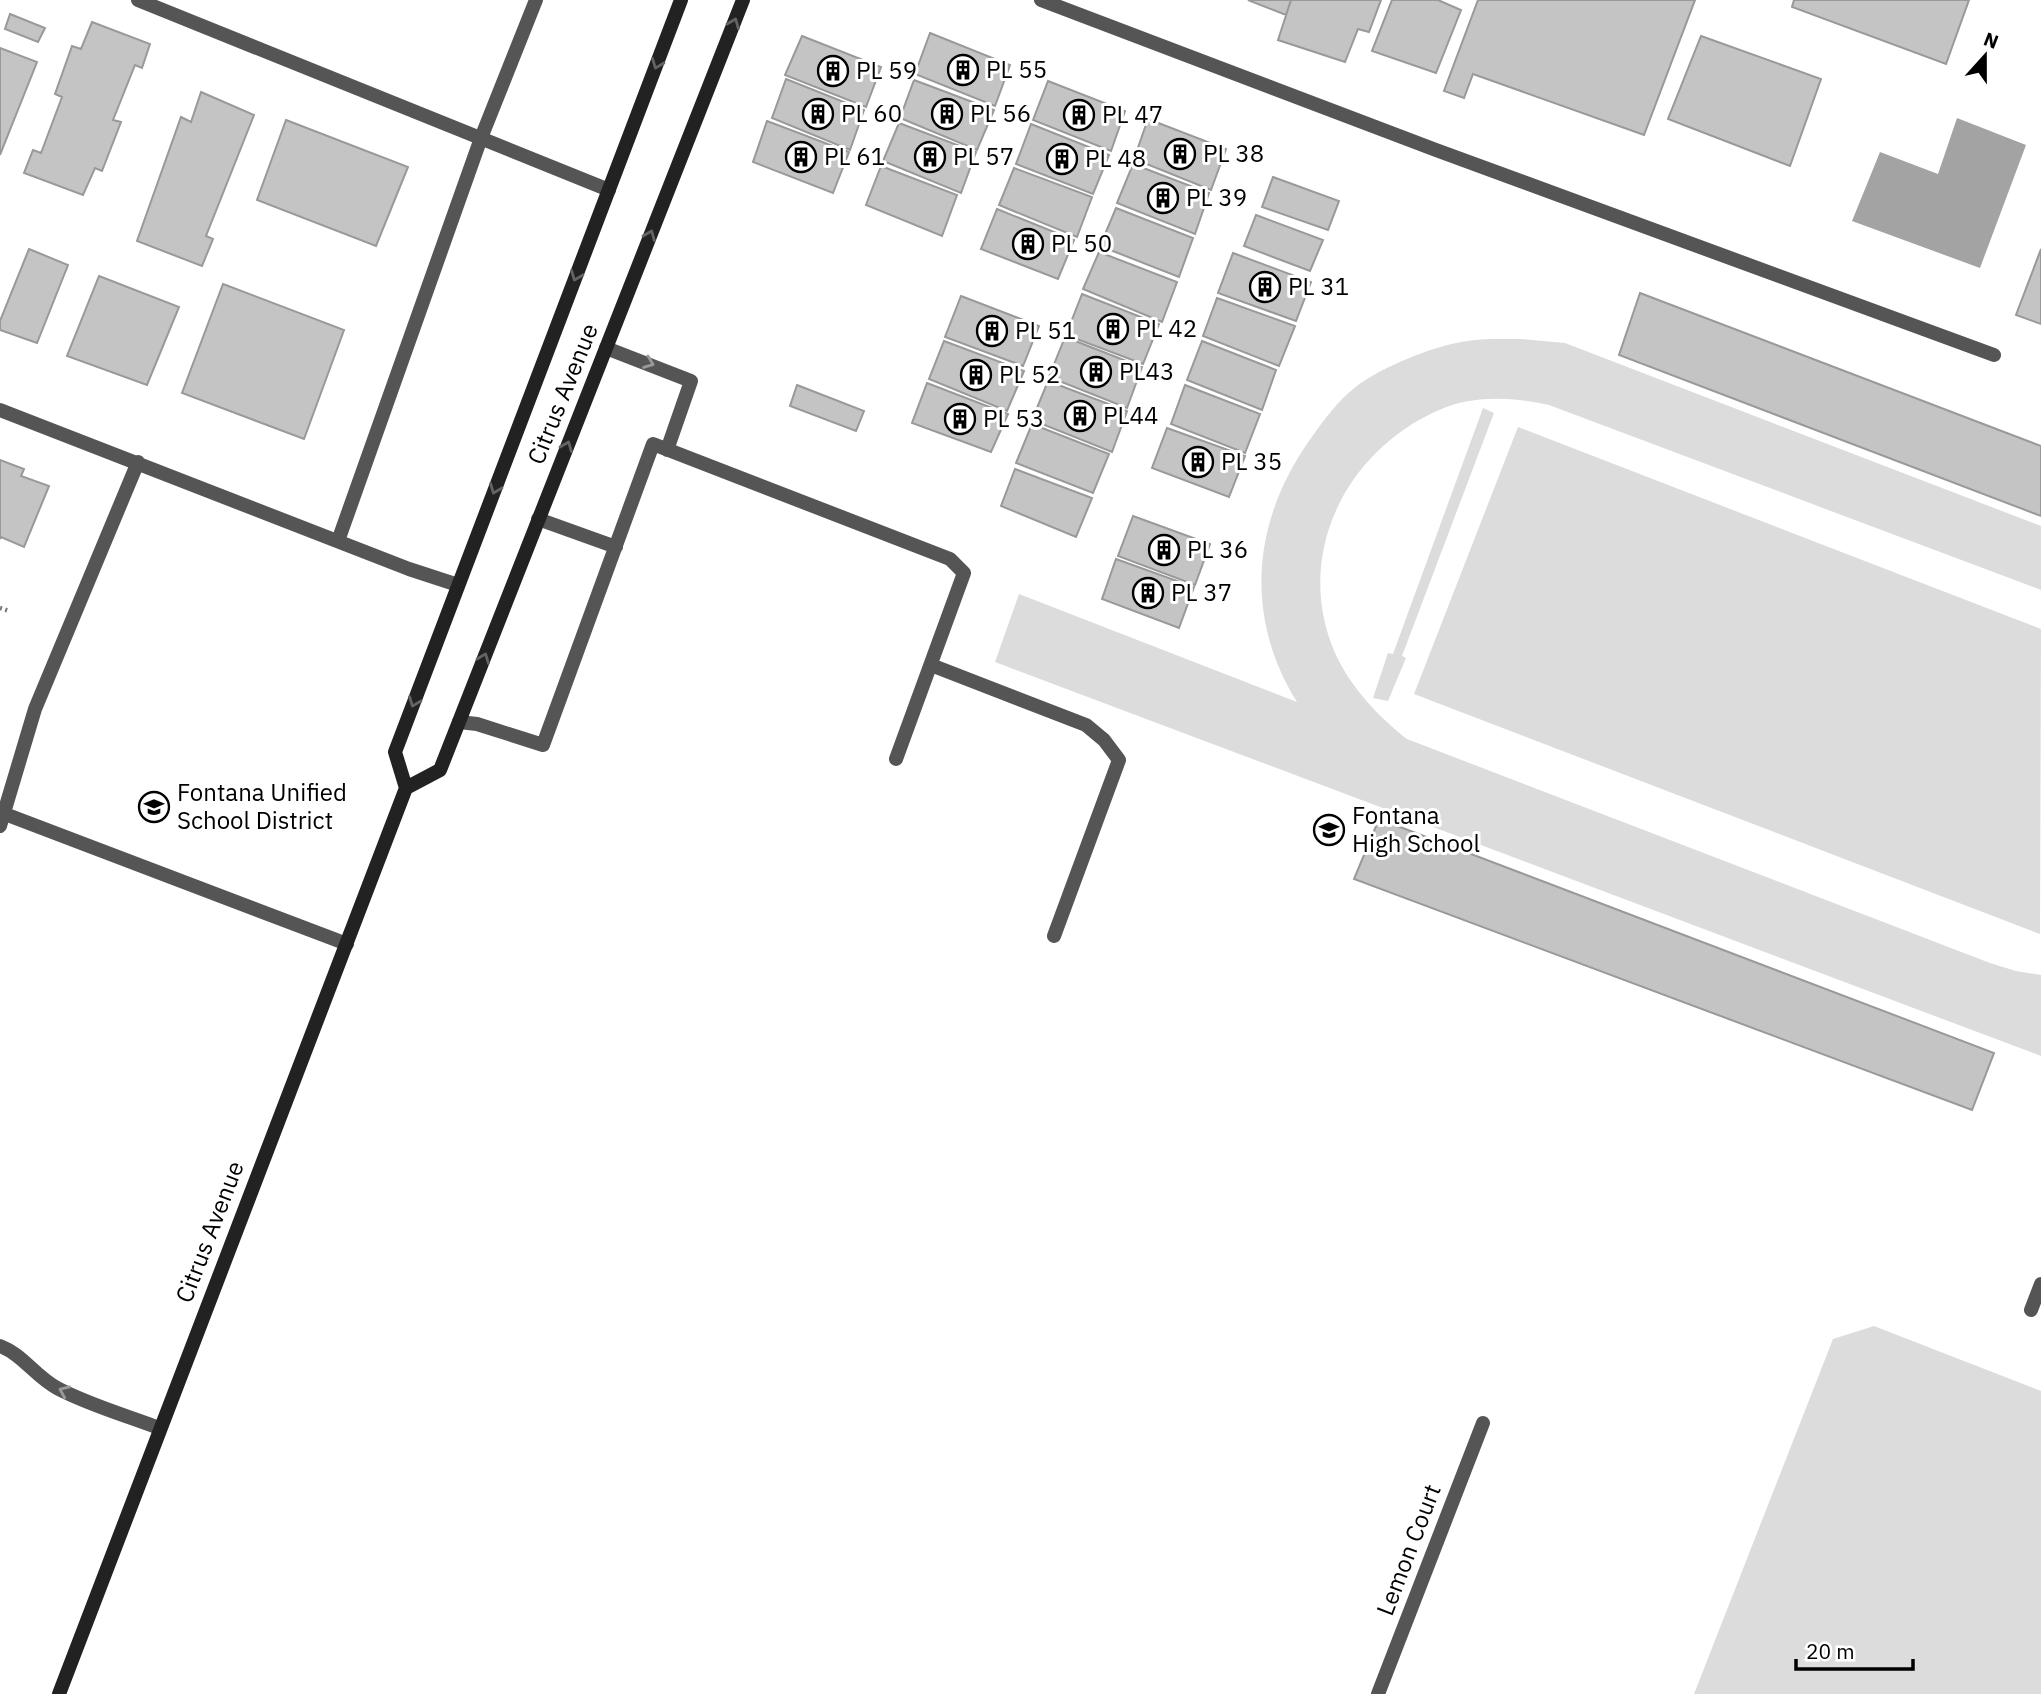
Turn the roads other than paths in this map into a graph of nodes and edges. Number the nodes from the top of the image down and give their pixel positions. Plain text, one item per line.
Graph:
1 (138, 0) edge
2 (536, 0) edge
3 (681, 0) edge
4 (743, 0) edge
5 (1041, 0) edge
6 (481, 138) junction
7 (609, 190) junction
8 (606, 348) junction
9 (1994, 355) dead end
10 (0, 410) edge
11 (667, 450) junction
12 (138, 462) junction
13 (538, 519) junction
14 (338, 541) junction
15 (616, 547) junction
16 (458, 585) junction
17 (931, 665) junction
18 (459, 722) junction
19 (896, 759) dead end
20 (406, 788) junction
21 (2, 820) edge
22 (1054, 936) dead end
23 (346, 944) junction
24 (2041, 1284) edge
25 (2031, 1310) dead end
26 (0, 1346) edge
27 (1483, 1423) dead end
28 (159, 1428) junction
29 (59, 1694) edge
30 (1378, 1694) edge

1 - 6 street
2 - 6 street
3 -> 7 main road, Citrus Avenue
8 -> 4 main road, Citrus Avenue
5 - 9 street
6 - 7 street
6 - 14 street
7 -> 16 main road, Citrus Avenue
8 -> 11 street
13 -> 8 main road, Citrus Avenue
10 - 12 street
11 - 15 street
11 - 17 street
12 - 14 street
12 - 21 street
13 - 15 street
18 -> 13 main road, Citrus Avenue
14 - 16 street
15 - 18 street
16 -> 20 main road, Citrus Avenue
17 - 19 street
17 - 22 street
18 - 20 main road, Citrus Avenue
20 - 23 main road, Citrus Avenue
21 - 23 street
23 - 28 main road, Citrus Avenue
24 - 25 street
28 -> 26 street
27 - 30 street, Lemon Court
28 - 29 main road, Citrus Avenue

